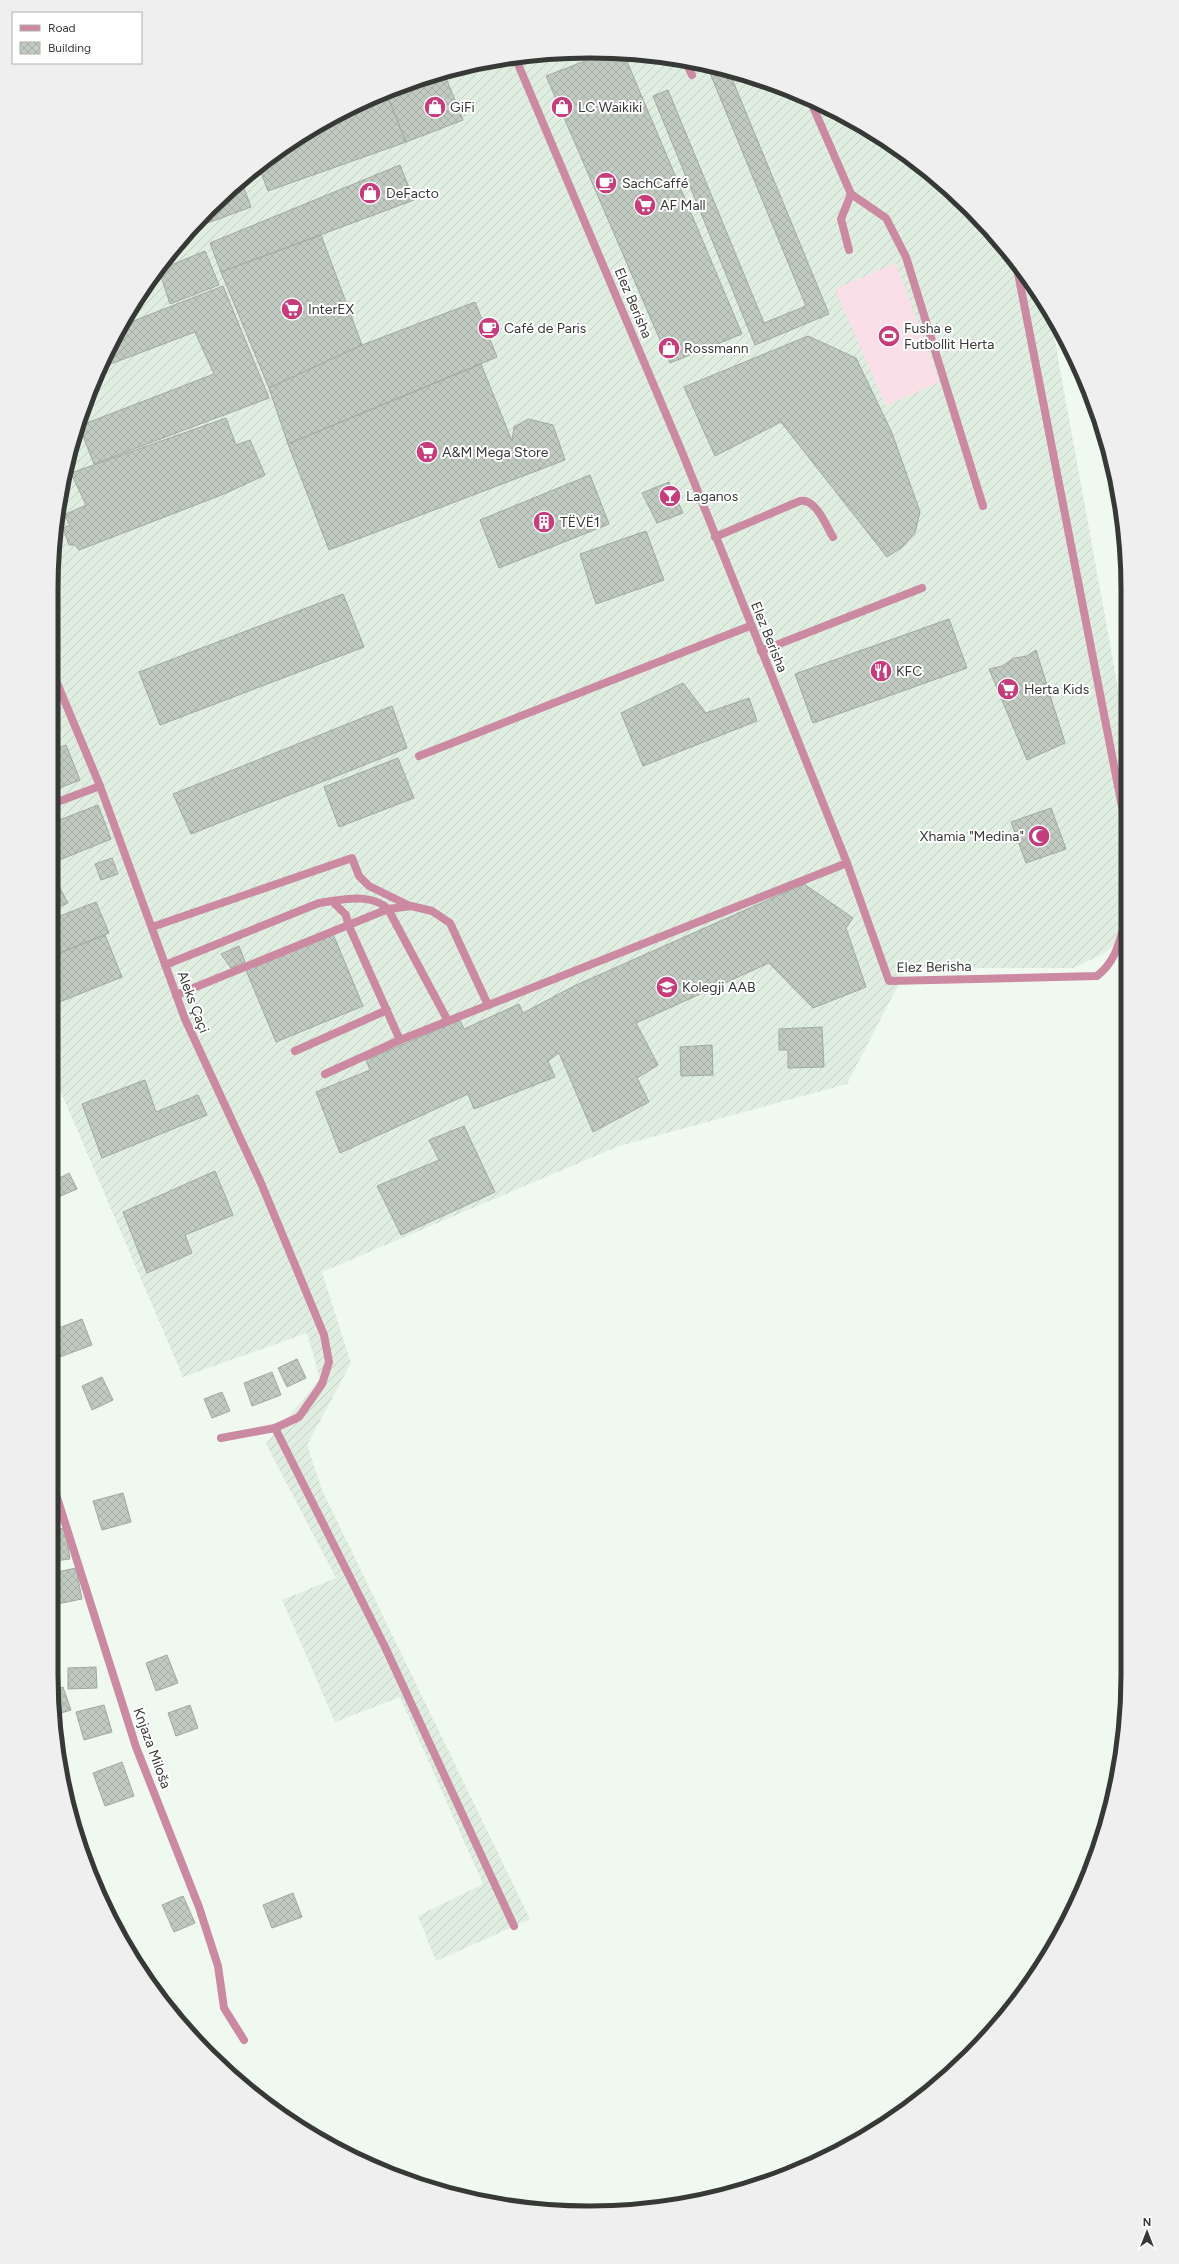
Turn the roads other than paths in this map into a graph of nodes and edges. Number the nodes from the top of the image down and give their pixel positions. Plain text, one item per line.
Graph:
1 (518, 63) edge
2 (688, 67) edge
3 (692, 75) dead end
4 (813, 108) edge
5 (851, 194) junction
6 (849, 250) dead end
7 (1020, 279) edge
8 (984, 506) dead end
9 (715, 536) junction
10 (833, 537) dead end
11 (922, 588) dead end
12 (750, 626) junction
13 (761, 650) junction
14 (58, 686) edge
15 (419, 756) dead end
16 (100, 786) junction
17 (1121, 801) edge
18 (58, 802) edge
19 (846, 863) junction
20 (332, 901) junction
21 (411, 906) junction
22 (388, 909) junction
23 (348, 924) junction
24 (152, 927) junction
25 (1121, 934) edge
26 (165, 965) junction
27 (176, 994) junction
28 (488, 1005) junction
29 (387, 1010) junction
30 (448, 1021) junction
31 (400, 1040) junction
32 (294, 1051) dead end
33 (325, 1074) dead end
34 (275, 1428) junction
35 (221, 1438) dead end
36 (58, 1501) edge
37 (514, 1926) dead end
38 (244, 2040) dead end

1 - 9 street, Elez Berisha
2 - 3 street
4 - 5 street
5 - 6 street
5 - 8 street
7 - 17 street
9 - 10 street
9 - 12 street, Elez Berisha
11 - 13 street
12 - 13 street, Elez Berisha
12 - 15 street
13 - 19 street, Elez Berisha
14 - 16 street, Aleks Çaçi
16 - 18 street
16 - 24 street, Aleks Çaçi
19 - 25 street, Elez Berisha
19 - 28 street
20 - 22 street
20 - 23 street
20 - 26 street
21 - 22 street
21 - 24 street
21 - 28 street
22 - 23 street
22 - 30 street
23 - 27 street
23 - 29 street
24 - 26 street, Aleks Çaçi
26 - 27 street, Aleks Çaçi
27 - 34 street, Aleks Çaçi
28 - 30 street
29 - 31 street
29 - 32 street
30 - 31 street
31 - 33 street
34 - 35 street, Aleks Çaçi
34 - 37 street
36 - 38 street, Knjaza Miloša

